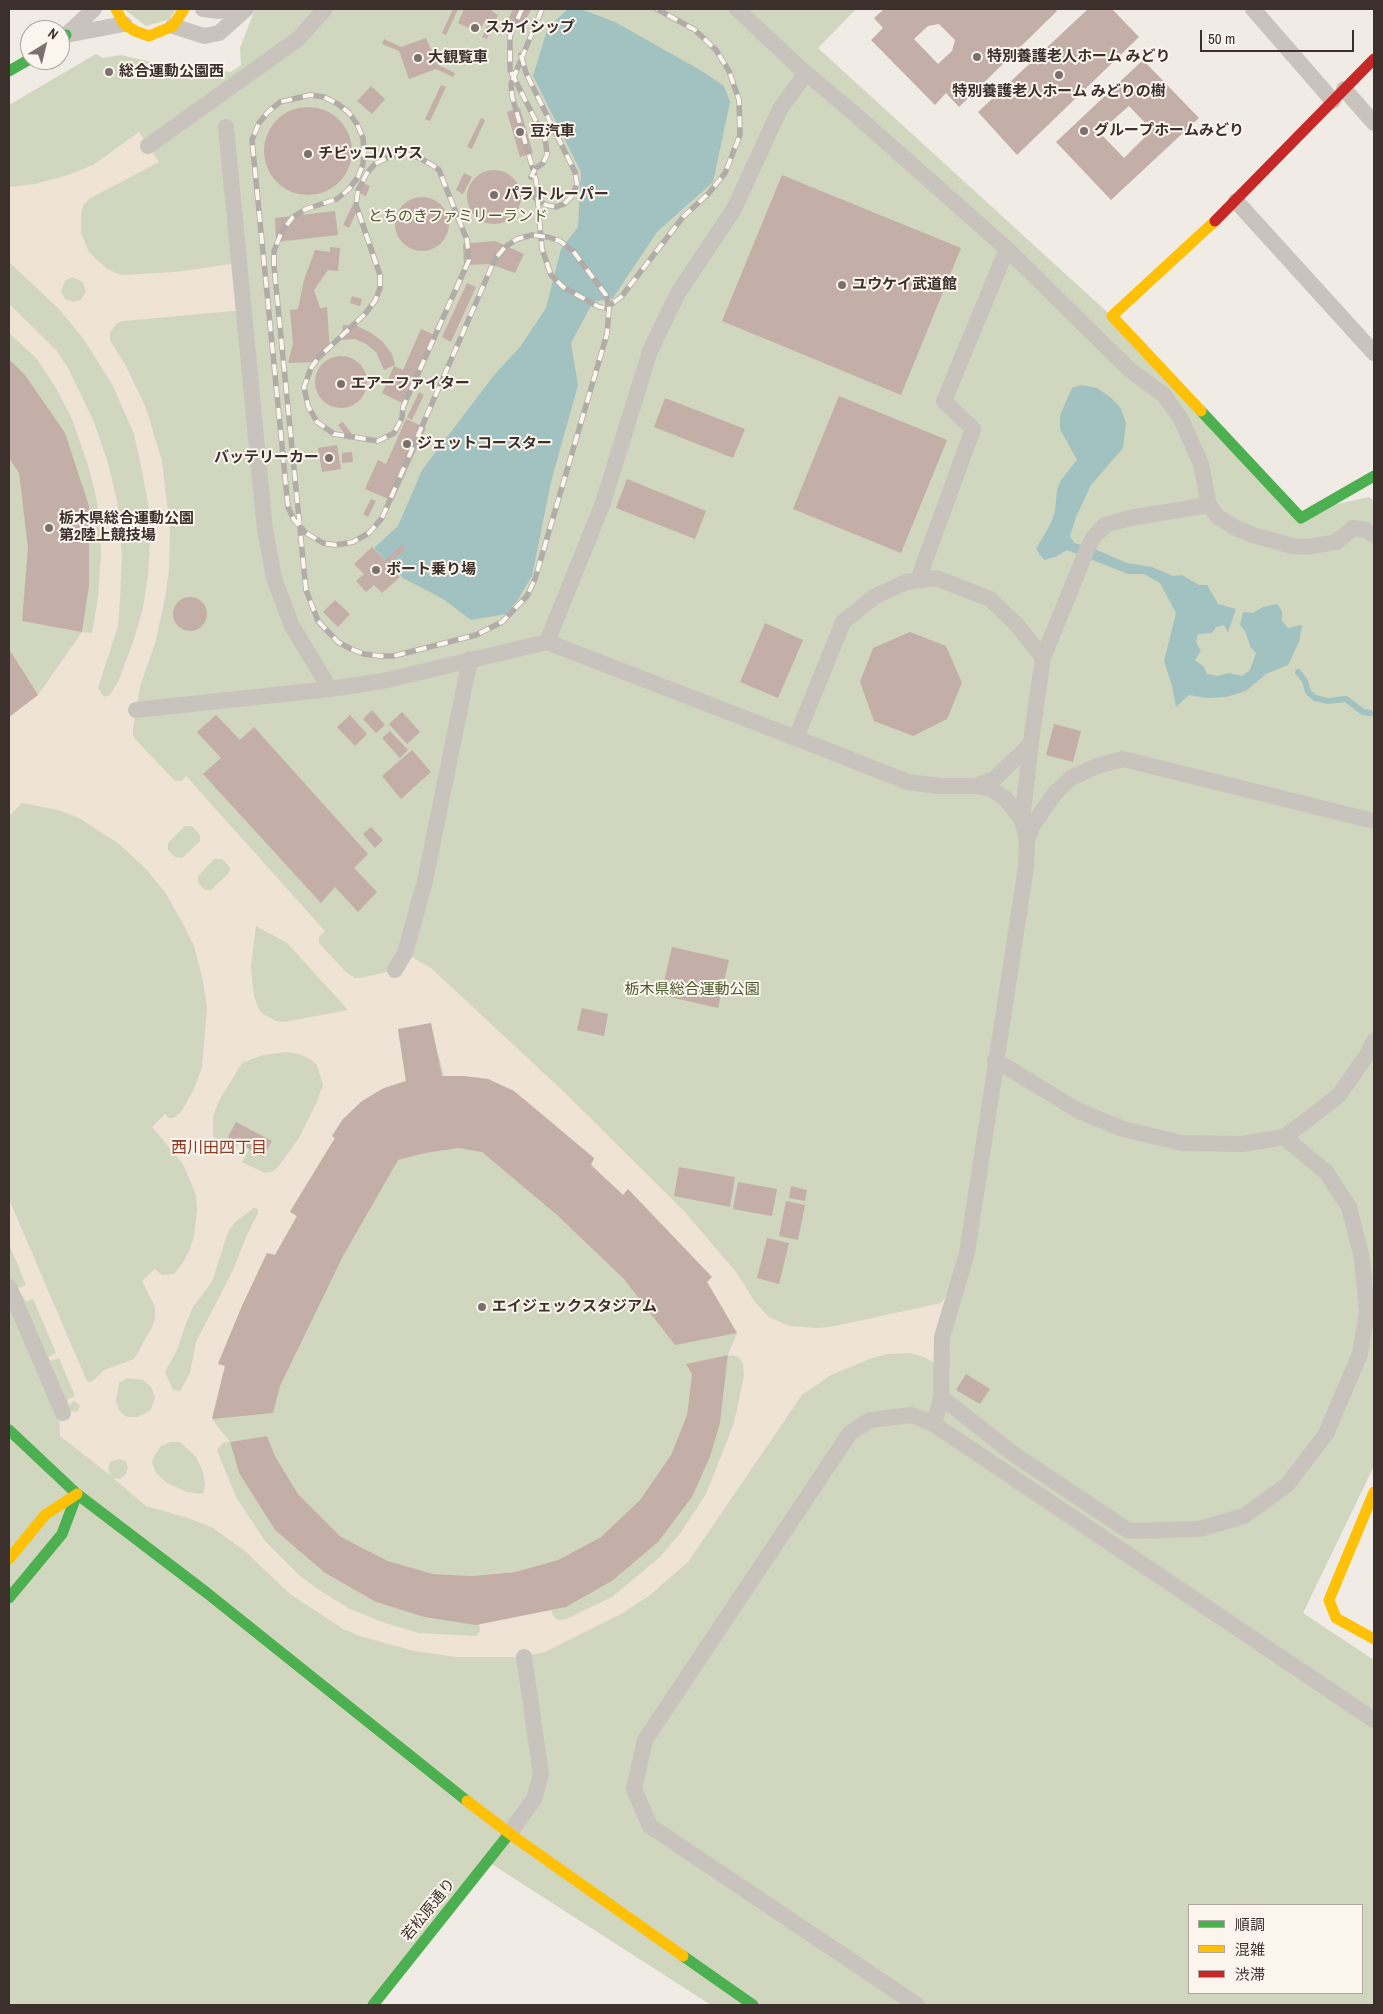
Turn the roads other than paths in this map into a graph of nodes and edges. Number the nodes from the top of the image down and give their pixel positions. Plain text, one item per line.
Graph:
1 (94, 9) edge
2 (116, 9) edge
3 (184, 9) edge
4 (203, 9) edge
5 (226, 9) edge
6 (246, 9) edge
7 (325, 9) edge
8 (737, 9) edge
9 (1253, 9) edge
10 (124, 24) junction
11 (173, 26) junction
12 (70, 31) edge
13 (70, 36) edge
14 (1374, 59) edge
15 (20, 66) edge
16 (9, 72) edge
17 (806, 73) junction
18 (1338, 95) junction
19 (1374, 123) edge
20 (226, 127) dead end
21 (148, 146) dead end
22 (1236, 201) junction
23 (1007, 249) junction
24 (1374, 354) edge
25 (1370, 483) edge
26 (1209, 505) junction
27 (1374, 535) edge
28 (918, 580) junction
29 (547, 642) junction
30 (1043, 658) junction
31 (470, 660) junction
32 (330, 689) junction
33 (136, 710) dead end
34 (796, 738) junction
35 (1030, 745) junction
36 (976, 786) junction
37 (1022, 820) junction
38 (1374, 821) edge
39 (1027, 840) junction
40 (395, 970) dead end
41 (1374, 1042) edge
42 (995, 1060) junction
43 (1284, 1137) junction
44 (9, 1287) edge
45 (941, 1397) junction
46 (63, 1413) dead end
47 (932, 1423) junction
48 (9, 1430) edge
49 (1374, 1492) edge
50 (77, 1494) junction
51 (9, 1559) edge
52 (9, 1598) edge
53 (1374, 1639) edge
54 (524, 1657) dead end
55 (1374, 1720) edge
56 (509, 1834) junction
57 (373, 2005) edge
58 (753, 2005) edge
59 (917, 2005) edge

1 - 12 street
2 - 10 street
3 - 11 street
4 - 5 street
6 - 11 street
7 - 21 street
8 - 17 street
9 - 18 street
10 - 11 street
10 - 13 street
14 - 18 street
15 - 16 street
17 - 23 street
17 - 29 street
18 - 19 street
18 - 22 street
20 - 32 street
22 - 24 street
22 - 25 street
23 - 26 street
23 - 28 street
26 - 27 street
26 - 30 street
28 - 30 street
28 - 34 street
29 - 31 street
29 - 34 street
30 - 35 street
31 - 32 street
31 - 40 street
32 - 33 street
34 - 36 street
35 - 36 street
35 - 37 street
36 - 37 street
37 - 39 street
38 - 39 street
39 - 42 street
41 - 43 street
42 - 43 street
42 - 45 street
43 - 45 street
44 - 46 street
45 - 47 street
47 - 55 street
47 - 59 street
48 - 50 street
49 - 53 street
50 - 51 street
50 - 52 street
50 - 56 street
54 - 56 street
56 - 57 street, 若松原通り
56 - 58 street

